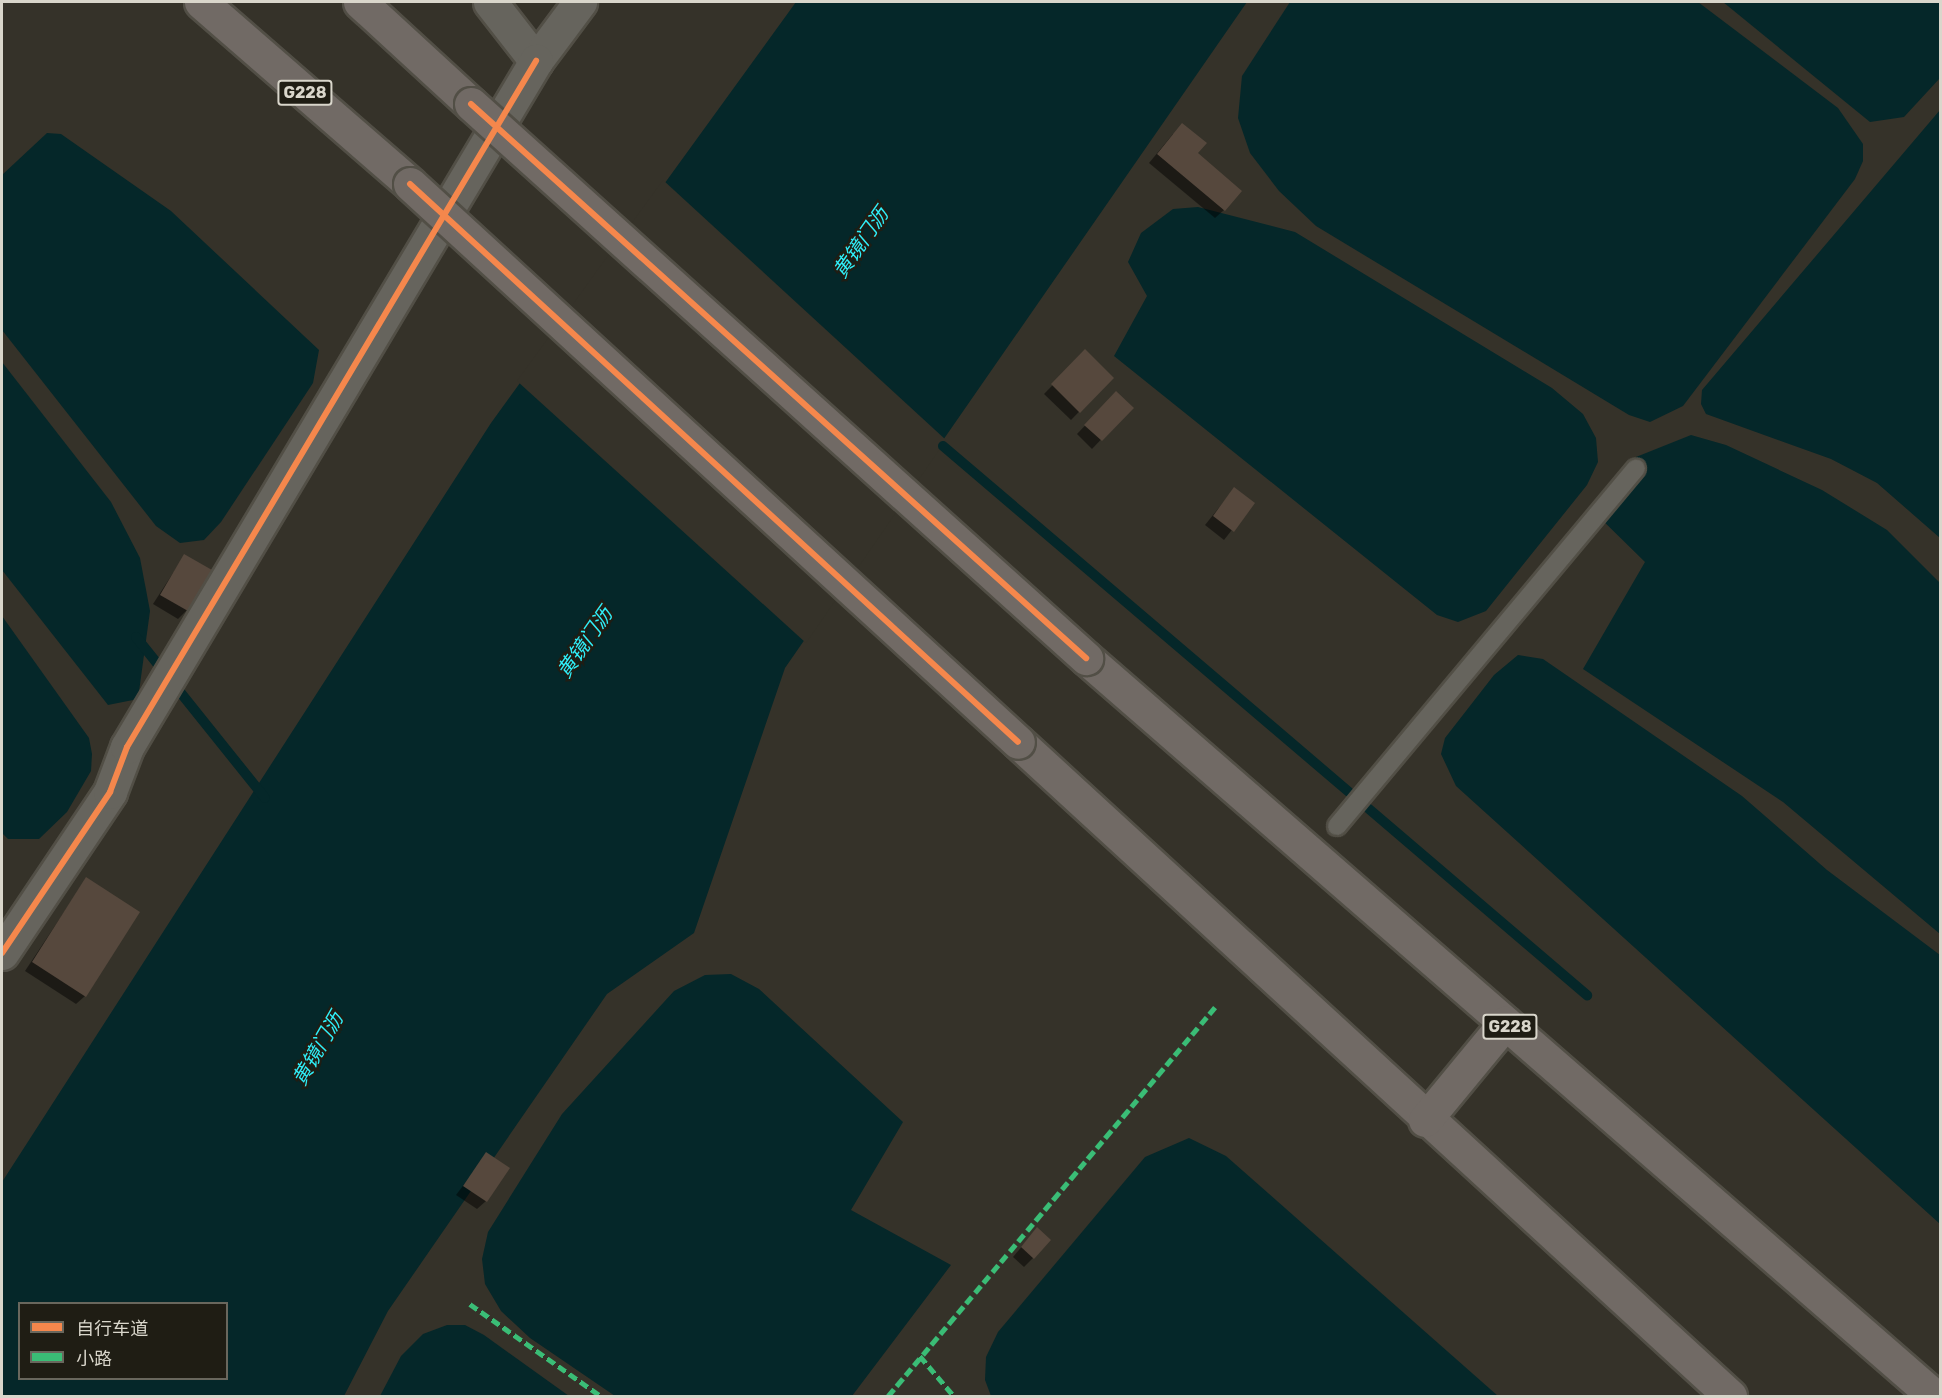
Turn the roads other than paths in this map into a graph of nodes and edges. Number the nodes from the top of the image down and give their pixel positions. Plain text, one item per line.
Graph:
1 (201, 2) edge
2 (360, 2) edge
3 (490, 2) edge
4 (580, 2) edge
5 (536, 61) junction
6 (1636, 469) dead end
7 (1337, 826) dead end
8 (2, 953) edge
9 (1505, 1023) junction
10 (1425, 1120) junction
11 (1730, 1396) edge
12 (1934, 1396) edge

1 - 10 highway, G228, bridge
2 - 9 highway, G228, bridge
3 - 5 street
4 - 5 street
5 - 8 street
6 - 7 lane
9 - 10 highway
9 - 12 highway, G228
10 - 11 highway, G228

